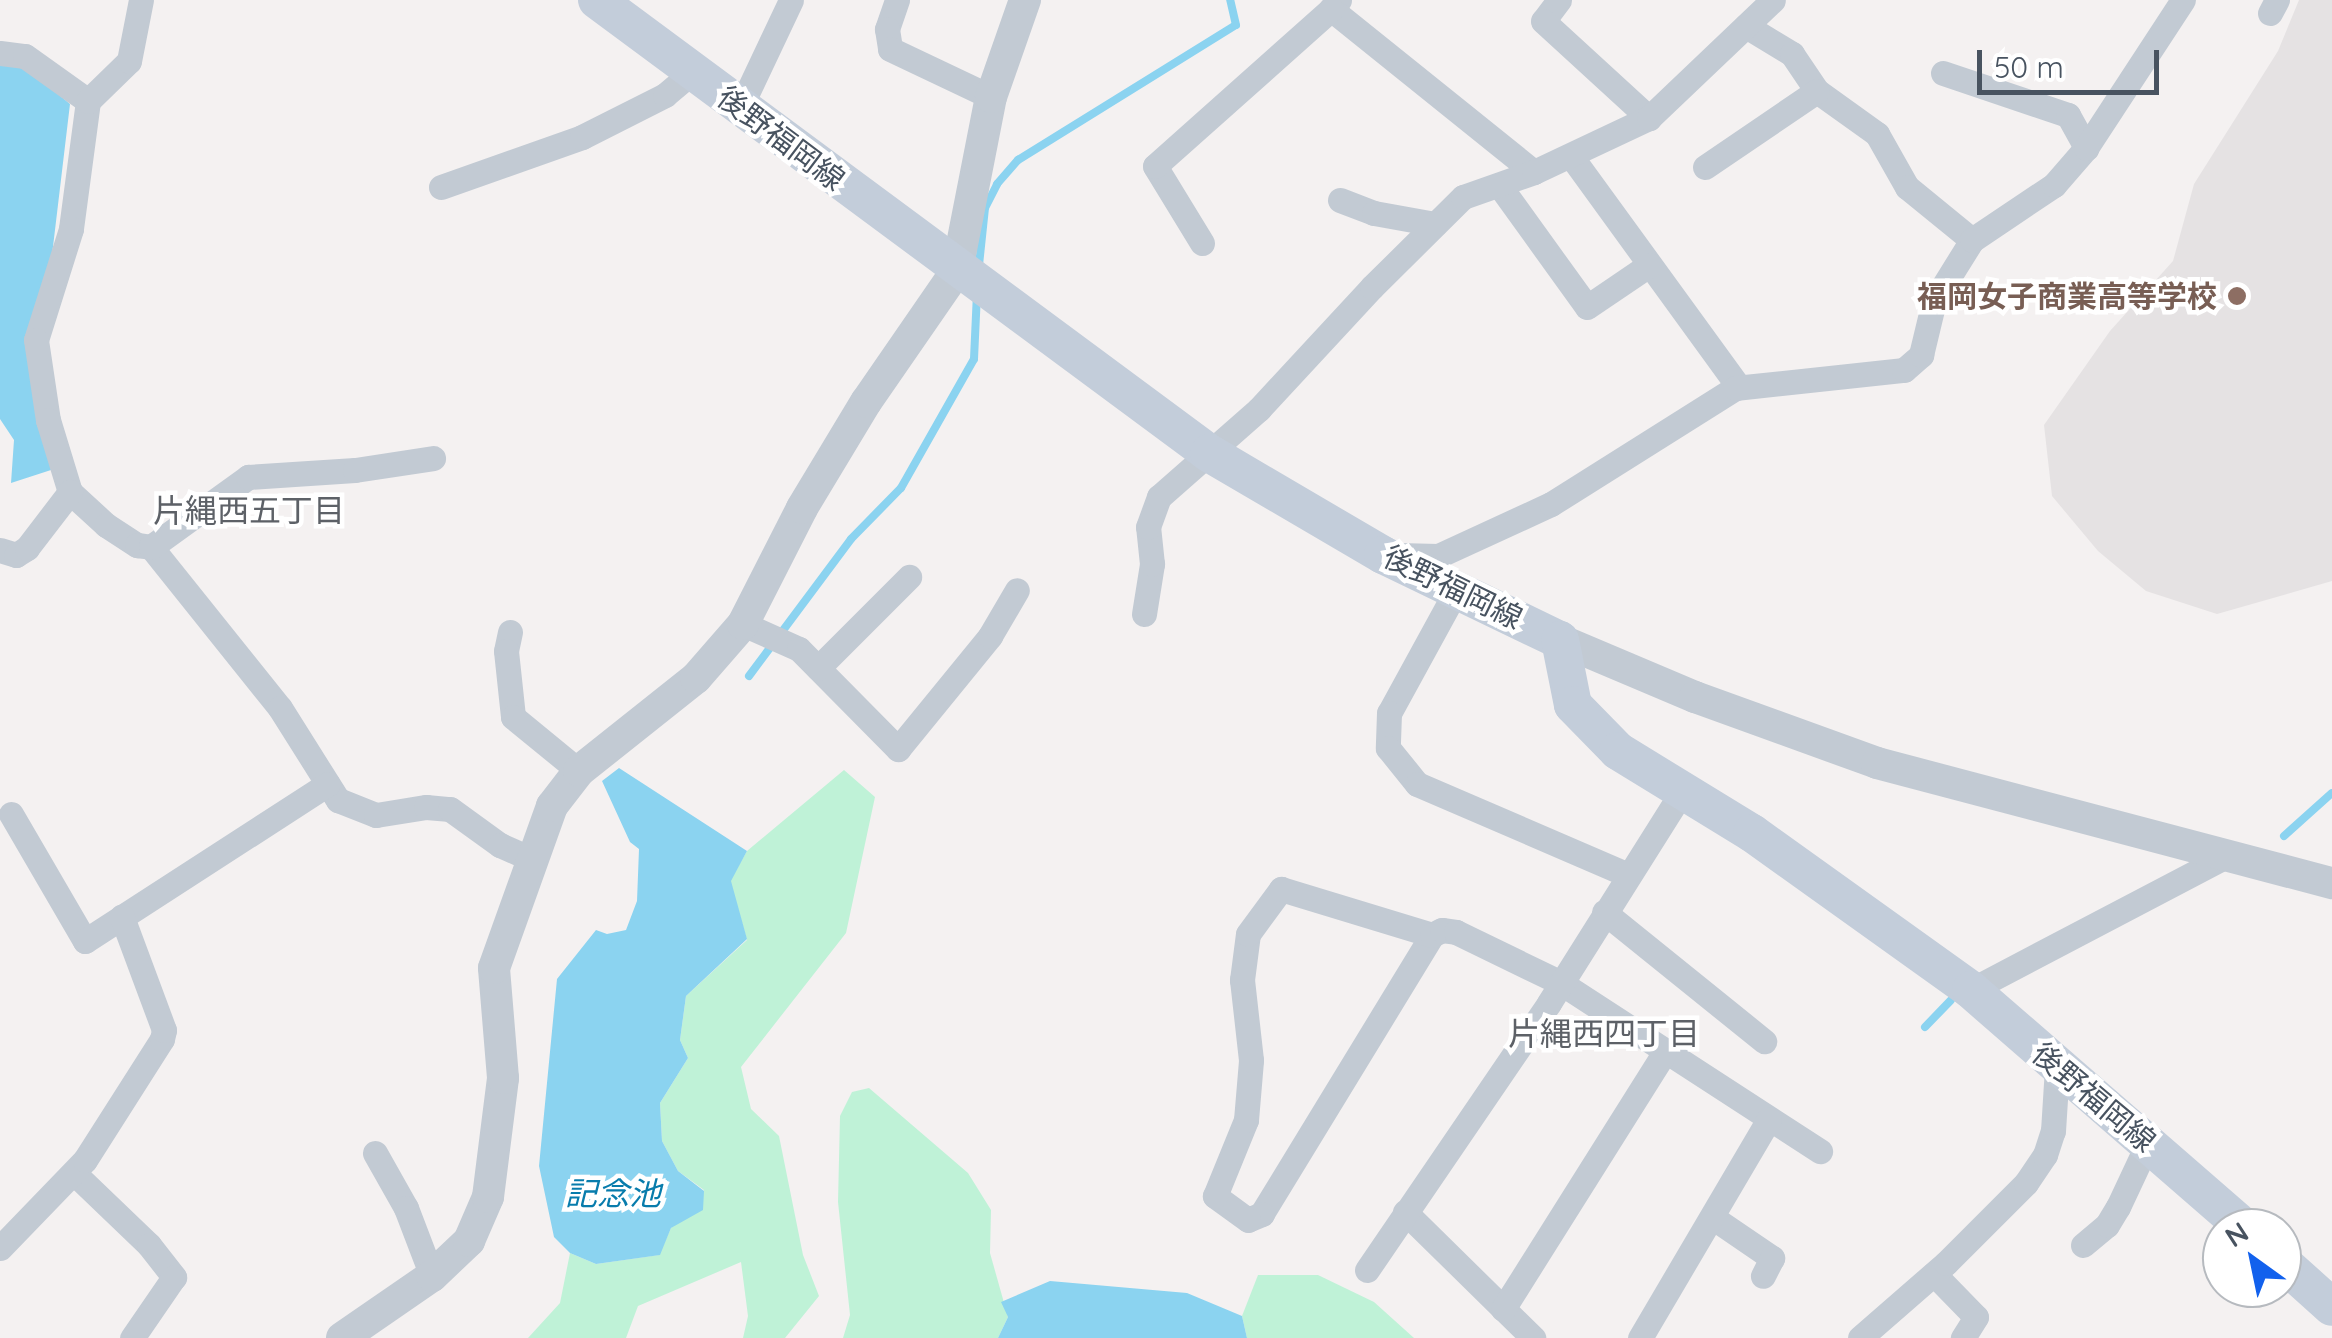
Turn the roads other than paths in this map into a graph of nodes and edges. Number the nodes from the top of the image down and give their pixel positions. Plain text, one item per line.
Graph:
1 (141, 0) edge
2 (597, 0) edge
3 (791, 0) edge
4 (897, 0) edge
5 (1025, 0) edge
6 (1559, 0) edge
7 (2183, 0) edge
8 (1335, 4) edge
9 (1760, 9) edge
10 (0, 53) edge
11 (692, 72) junction
12 (1943, 72) dead end
13 (1817, 91) junction
14 (991, 97) junction
15 (88, 102) junction
16 (740, 108) junction
17 (1649, 118) junction
18 (2086, 148) junction
19 (1571, 156) junction
20 (1705, 167) dead end
21 (1534, 172) junction
22 (1498, 185) junction
23 (441, 187) dead end
24 (1340, 200) dead end
25 (1435, 224) junction
26 (1972, 240) junction
27 (1202, 243) dead end
28 (1649, 265) junction
29 (958, 270) junction
30 (1738, 387) junction
31 (1209, 454) junction
32 (433, 458) dead end
33 (70, 492) junction
34 (151, 547) junction
35 (0, 550) edge
36 (1383, 555) junction
37 (909, 577) dead end
38 (1457, 589) junction
39 (1017, 590) dead end
40 (1144, 614) dead end
41 (743, 624) junction
42 (510, 632) dead end
43 (1560, 640) junction
44 (818, 668) junction
45 (578, 772) junction
46 (328, 784) junction
47 (1683, 790) junction
48 (11, 814) dead end
49 (2228, 855) junction
50 (532, 859) junction
51 (1628, 875) junction
52 (2332, 882) edge
53 (1604, 912) junction
54 (122, 918) junction
55 (1432, 935) junction
56 (1561, 984) junction
57 (1971, 990) junction
58 (1764, 1041) dead end
59 (1664, 1053) junction
60 (2057, 1068) junction
61 (1769, 1119) junction
62 (2148, 1143) junction
63 (1820, 1151) dead end
64 (374, 1153) dead end
65 (74, 1173) junction
66 (2222, 1208) edge
67 (1406, 1212) junction
68 (1712, 1217) junction
69 (2083, 1245) dead end
70 (0, 1248) edge
71 (1772, 1259) dead end
72 (1367, 1270) dead end
73 (1934, 1274) junction
74 (432, 1276) junction
75 (2302, 1280) edge
76 (2332, 1307) edge
77 (1503, 1309) junction
78 (132, 1338) edge
79 (342, 1338) edge
80 (1533, 1338) edge
81 (1640, 1338) edge
82 (1860, 1338) edge
83 (1962, 1338) edge

1 - 15 street
2 - 11 main road, 後野福岡線
3 - 16 street
4 - 14 street
5 - 14 street
6 - 17 street
7 - 18 street
8 - 21 street
8 - 27 street
9 - 13 street
9 - 17 street
10 - 15 street
11 - 16 main road, 後野福岡線
11 - 23 street
12 - 18 street
13 - 20 street
13 - 26 street
14 - 29 street
15 - 33 street
16 - 29 main road, 後野福岡線
17 - 19 street
18 - 26 street
19 - 21 street
19 - 28 street
21 - 22 street
22 - 25 street
22 - 28 street
24 - 25 street
25 - 31 street
26 - 30 street
28 - 30 street
29 - 31 main road, 後野福岡線
29 - 41 street
30 - 36 street
31 - 36 main road, 後野福岡線
31 - 40 street
32 - 34 street
33 - 34 street
33 - 35 street
34 - 46 street
36 - 38 main road, 後野福岡線
37 - 44 street
38 - 43 main road, 後野福岡線
38 - 51 street
39 - 44 street
41 - 44 street
41 - 45 street
42 - 45 street
43 - 47 main road, 後野福岡線
43 - 49 street
45 - 50 street
46 - 50 street
46 - 54 street
47 - 51 street
47 - 57 main road, 後野福岡線
48 - 54 street
49 - 52 street
49 - 57 street
50 - 74 street
51 - 53 street
53 - 56 street
53 - 58 street
54 - 65 street
55 - 55 street
55 - 56 street
56 - 59 street
56 - 67 street
57 - 60 main road, 後野福岡線
59 - 61 street
59 - 77 street
60 - 62 main road, 後野福岡線
60 - 73 street
61 - 63 street
61 - 68 street
62 - 66 main road, 後野福岡線
62 - 69 street
64 - 74 street
65 - 70 street
65 - 78 street
67 - 72 street
67 - 77 street
68 - 71 street
68 - 81 street
73 - 82 street
73 - 83 street
74 - 79 street
75 - 76 main road
77 - 80 street

